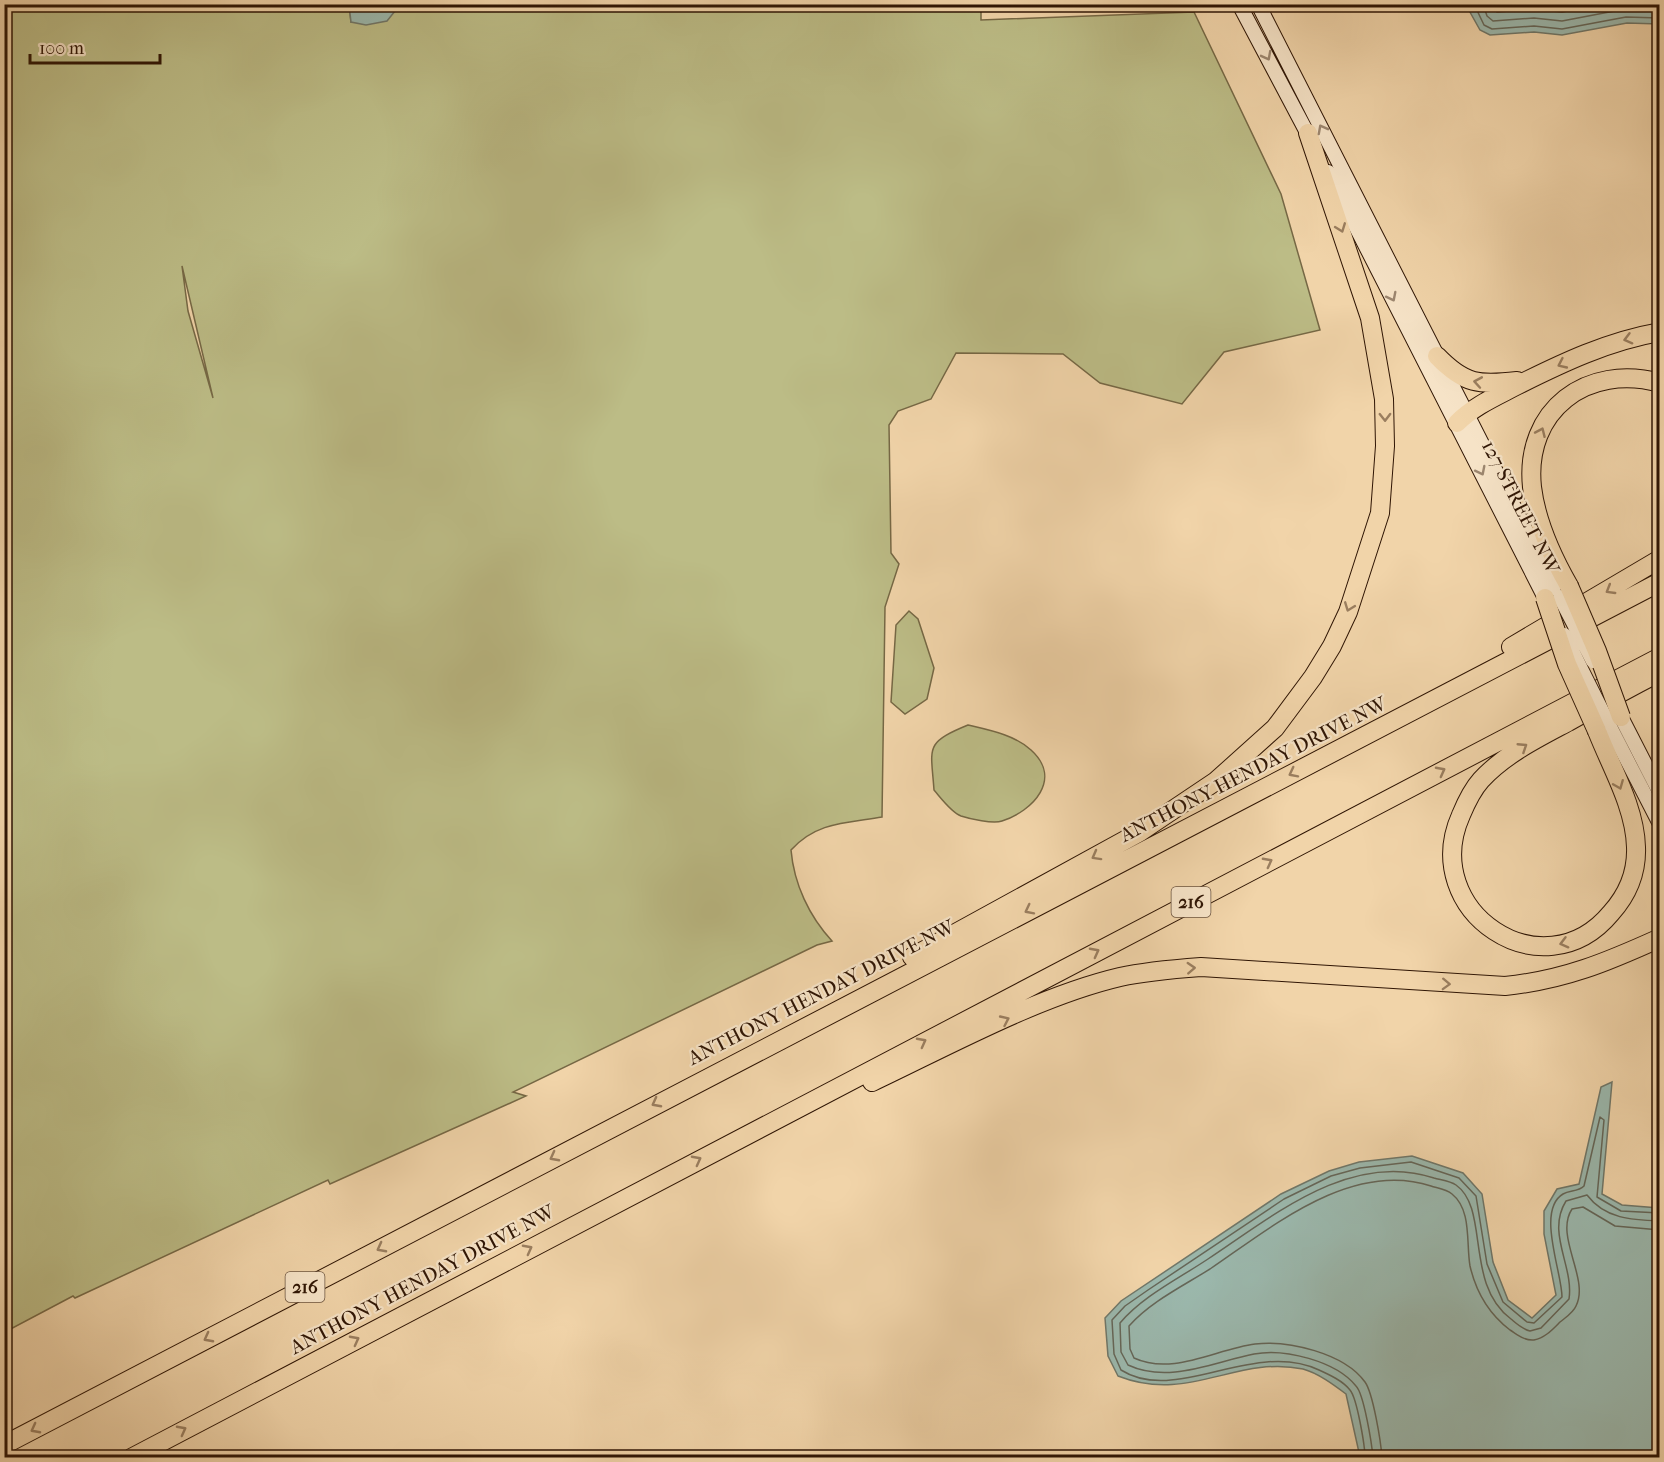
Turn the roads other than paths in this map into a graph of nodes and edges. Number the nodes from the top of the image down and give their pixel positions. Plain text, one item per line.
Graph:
1 (1239, 4) edge
2 (1258, 4) edge
3 (1308, 133) junction
4 (1659, 332) edge
5 (1437, 356) junction
6 (1528, 380) junction
7 (1659, 383) edge
8 (1461, 418) junction
9 (1659, 559) edge
10 (1659, 582) edge
11 (1558, 594) junction
12 (1659, 657) edge
13 (1659, 672) edge
14 (1609, 724) junction
15 (1345, 746) junction
16 (1659, 793) edge
17 (1659, 824) edge
18 (1659, 938) edge
19 (1659, 948) edge
20 (1608, 961) junction
21 (707, 1077) junction
22 (722, 1147) junction
23 (4, 1445) edge
24 (130, 1458) edge

1 -> 3 main road, 127 STREET NW
5 -> 2 main road, 127 STREET NW
3 -> 8 main road, 127 STREET NW
3 -> 21 highway
4 -> 6 highway
6 -> 5 highway
5 - 8 main road, 127 STREET NW
6 - 8 highway
11 -> 7 highway
8 - 11 main road, 127 STREET NW
9 -> 15 highway
10 - 15 highway, ANTHONY HENDAY DRIVE NW / 216
11 - 14 highway, bridge
11 - 14 highway, bridge
22 -> 12 highway, ANTHONY HENDAY DRIVE NW / 216
14 -> 13 highway
14 - 16 main road
14 - 17 main road
15 -> 21 highway, ANTHONY HENDAY DRIVE NW / 216
18 - 20 highway
19 - 20 highway
22 -> 20 highway
21 -> 23 highway, ANTHONY HENDAY DRIVE NW / 216
24 -> 22 highway, ANTHONY HENDAY DRIVE NW / 216

